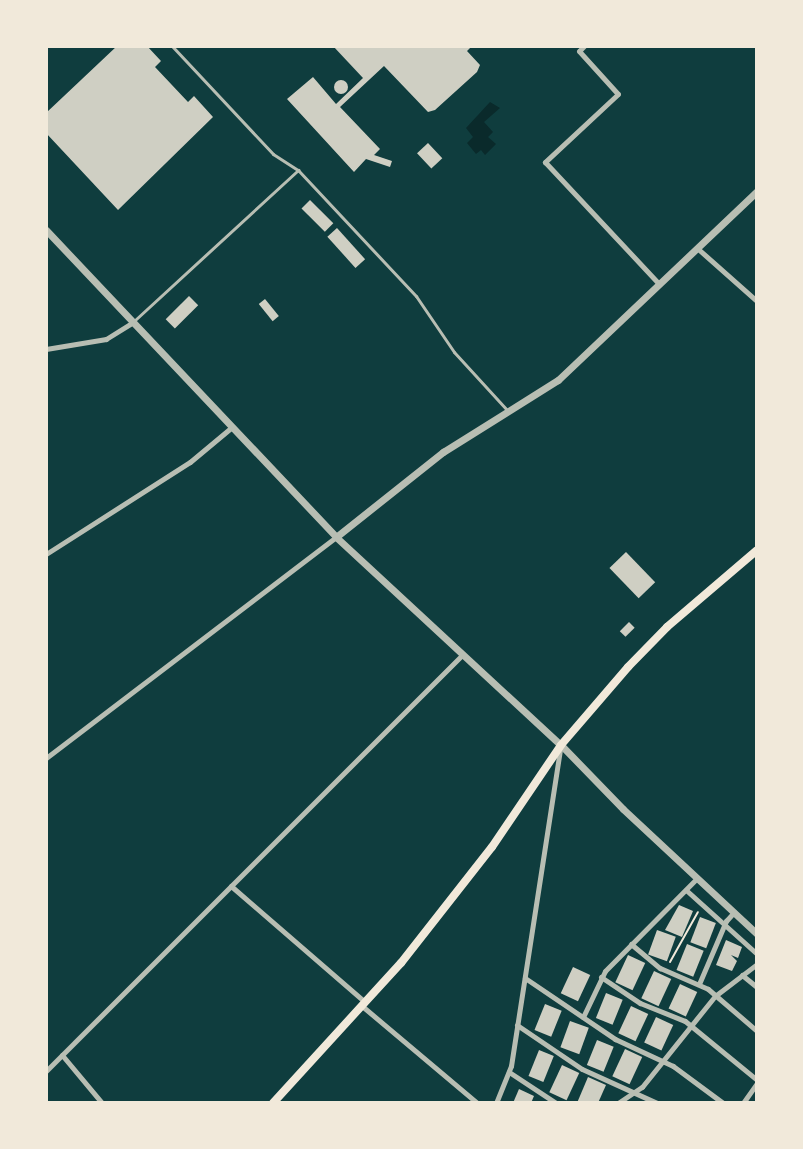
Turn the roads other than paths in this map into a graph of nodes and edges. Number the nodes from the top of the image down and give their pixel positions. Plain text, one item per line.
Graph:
1 (172, 46) edge
2 (584, 46) edge
3 (576, 49) edge
4 (298, 170) junction
5 (757, 191) edge
6 (46, 230) edge
7 (697, 248) junction
8 (659, 284) junction
9 (757, 301) edge
10 (126, 325) junction
11 (46, 349) edge
12 (507, 411) junction
13 (232, 427) junction
14 (336, 537) junction
15 (757, 550) edge
16 (46, 554) edge
17 (461, 656) junction
18 (561, 745) junction
19 (46, 758) edge
20 (697, 878) junction
21 (231, 886) junction
22 (686, 890) junction
23 (734, 912) junction
24 (725, 924) junction
25 (757, 934) edge
26 (631, 944) junction
27 (757, 954) edge
28 (757, 964) edge
29 (742, 975) junction
30 (601, 977) junction
31 (525, 978) junction
32 (699, 984) junction
33 (757, 987) edge
34 (715, 996) junction
35 (364, 1004) junction
36 (583, 1017) junction
37 (517, 1025) junction
38 (691, 1026) junction
39 (757, 1031) edge
40 (62, 1055) junction
41 (664, 1061) junction
42 (46, 1071) edge
43 (509, 1072) junction
44 (757, 1082) edge
45 (636, 1091) junction
46 (654, 1102) edge
47 (102, 1103) edge
48 (273, 1103) edge
49 (477, 1103) edge
50 (496, 1103) edge
51 (556, 1103) edge
52 (618, 1103) edge
53 (723, 1103) edge
54 (743, 1103) edge

1 - 4 lane
2 - 3 street
3 - 8 street
4 - 10 lane
4 - 12 lane
5 - 7 street
6 - 10 street
7 - 8 street
7 - 9 street
8 - 12 street
10 - 11 street
10 - 13 street
12 - 14 street
13 - 14 street
13 - 16 street
14 - 17 street
14 - 19 street
15 - 18 main road
17 - 18 street
17 - 21 street
18 - 20 street
18 - 31 street
18 - 35 main road
20 - 22 street
20 - 23 street
21 - 35 street
21 - 40 street
22 - 24 street
22 - 26 street
23 - 24 street
23 - 25 street
24 - 27 street
24 - 32 street
26 - 30 street
26 - 32 street
28 - 29 street
29 - 33 street
29 - 34 street
30 - 36 street
30 - 38 street
31 - 36 street
31 - 37 street
32 - 34 street
34 - 38 street
34 - 39 street
35 - 48 main road
35 - 49 street
36 - 41 street
37 - 43 street
37 - 45 street
38 - 41 street
38 - 44 street
40 - 42 street
40 - 47 street
41 - 45 street
41 - 53 street
43 - 50 street
43 - 51 street
44 - 54 street
45 - 46 street
45 - 52 street

